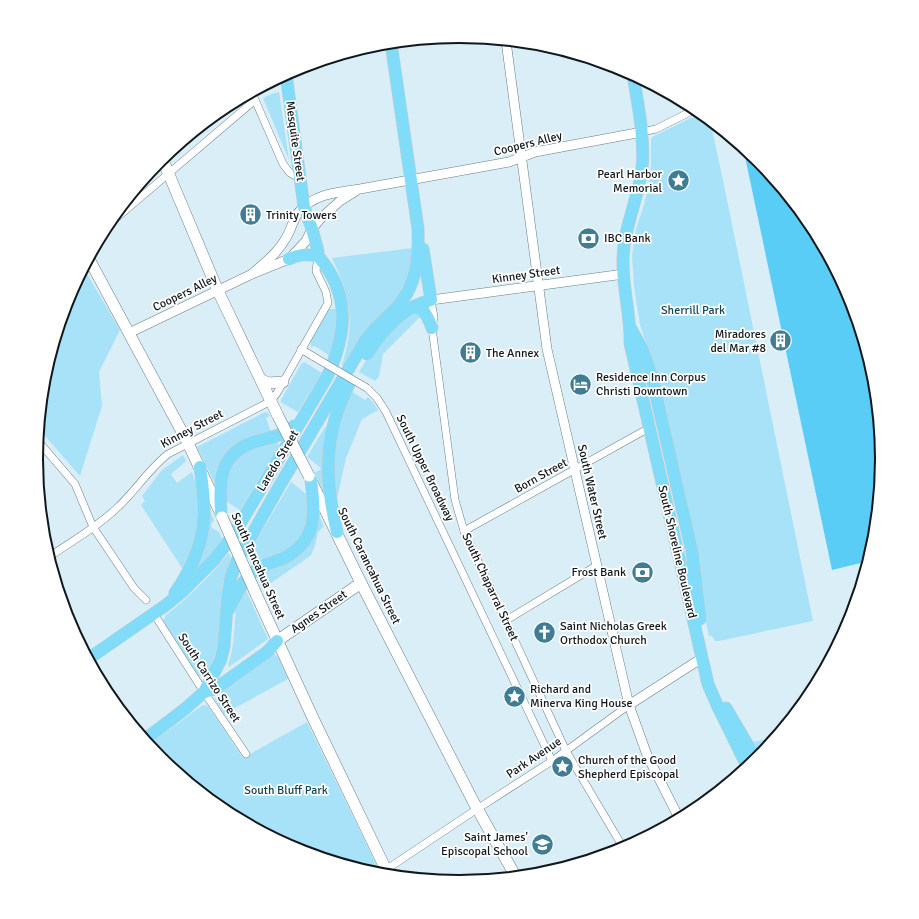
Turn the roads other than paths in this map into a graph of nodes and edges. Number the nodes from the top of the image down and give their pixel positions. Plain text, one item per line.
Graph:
1 (507, 46) edge
2 (392, 49) edge
3 (287, 81) edge
4 (635, 82) edge
5 (255, 100) joint
6 (690, 112) edge
7 (642, 132) junction
8 (521, 158) junction
9 (165, 165) edge
10 (168, 173) junction
11 (301, 179) junction
12 (410, 179) junction
13 (360, 189) junction
14 (128, 207) edge
15 (304, 207) junction
16 (312, 229) junction
17 (418, 229) junction
18 (318, 256) junction
19 (289, 259) junction
20 (425, 262) junction
21 (92, 264) edge
22 (252, 274) junction
23 (624, 274) junction
24 (539, 286) junction
25 (218, 290) junction
26 (431, 300) junction
27 (413, 307) junction
28 (403, 314) junction
29 (432, 328) junction
30 (631, 328) junction
31 (129, 333) junction
32 (301, 349) junction
33 (261, 380) junction
34 (283, 382) junction
35 (350, 382) junction
36 (271, 401) junction
37 (302, 419) junction
38 (649, 428) junction
39 (188, 443) junction
40 (43, 447) edge
41 (200, 467) junction
42 (574, 470) junction
43 (310, 479) junction
44 (280, 484) junction
45 (221, 515) junction
46 (93, 527) junction
47 (464, 531) junction
48 (337, 532) junction
49 (54, 554) edge
50 (596, 566) junction
51 (361, 583) junction
52 (146, 600) dead end
53 (166, 605) junction
54 (154, 614) junction
55 (227, 614) junction
56 (505, 621) junction
57 (277, 641) junction
58 (92, 656) edge
59 (705, 657) junction
60 (204, 692) junction
61 (629, 705) junction
62 (148, 737) edge
63 (566, 751) junction
64 (246, 754) dead end
65 (753, 755) edge
66 (552, 761) junction
67 (745, 762) edge
68 (478, 809) junction
69 (677, 814) edge
70 (621, 843) edge
71 (381, 869) edge
72 (390, 870) edge
73 (513, 872) edge

1 - 8 street, South Water Street
2 - 12 main road
3 - 11 main road, Mesquite Street
4 - 7 main road, South Shoreline Boulevard
5 - 10 street
5 - 11 street
6 - 7 street, Coopers Alley
7 - 8 street, Coopers Alley
7 - 23 main road, South Shoreline Boulevard
8 - 12 street, Coopers Alley
8 - 24 street, South Water Street
9 - 10 main road, South Carancahua Street
10 - 14 street
10 - 25 main road, South Carancahua Street
11 - 15 main road, Mesquite Street
12 - 13 street, Coopers Alley
12 - 17 main road
13 - 15 street, Coopers Alley
13 - 16 street, Coopers Alley
15 - 16 main road, Laredo Street
15 - 22 street, Coopers Alley
16 - 18 main road, Laredo Street
16 - 19 street, Coopers Alley
17 - 20 main road
17 - 44 main road
18 - 19 main road
18 - 32 street
18 - 37 main road, Laredo Street
19 - 22 street, Coopers Alley
20 - 26 main road
20 - 28 main road
21 - 31 main road, South Tancahua Street
22 - 25 street, Coopers Alley
23 - 24 street, Kinney Street
23 - 30 main road, South Shoreline Boulevard
24 - 26 street, Kinney Street
24 - 42 street, South Water Street
25 - 31 street, Coopers Alley
25 - 33 main road, South Carancahua Street
26 - 27 main road
26 - 29 street, South Chaparral Street
27 - 28 main road
27 - 29 main road
28 - 35 main road
29 - 47 street, South Chaparral Street
30 - 38 main road, South Shoreline Boulevard
30 - 59 main road, South Shoreline Boulevard
31 - 39 main road, South Tancahua Street
32 - 34 street
32 - 66 street, South Upper Broadway, bridge
33 - 34 main road
33 - 36 main road, South Carancahua Street
34 - 36 street
35 - 44 main road
35 - 48 main road
36 - 39 street, Kinney Street
36 - 43 main road, South Carancahua Street, bridge
37 - 45 main road
37 - 53 main road, Laredo Street
38 - 42 street, Born Street
38 - 59 main road, South Shoreline Boulevard
39 - 41 main road, South Tancahua Street
39 - 46 street, Kinney Street
40 - 46 street
41 - 45 main road, South Tancahua Street
41 - 53 main road
42 - 47 street, Born Street
42 - 50 street, South Water Street
43 - 48 main road, South Carancahua Street
43 - 55 main road
44 - 55 main road
45 - 57 main road, South Tancahua Street, bridge
46 - 49 street, Kinney Street
46 - 52 street
47 - 56 street, South Chaparral Street
48 - 51 main road, South Carancahua Street
50 - 56 street
50 - 61 street, South Water Street
51 - 57 main road, Agnes Street
51 - 68 main road, South Carancahua Street
53 - 54 main road, Laredo Street
54 - 58 main road, Laredo Street
54 - 60 street, South Carrizo Street
55 - 60 main road
56 - 63 street, South Chaparral Street
57 - 60 main road
57 - 71 main road, South Tancahua Street
59 - 61 street, Park Avenue
59 - 65 main road, South Shoreline Boulevard
59 - 67 main road, South Shoreline Boulevard
60 - 62 main road
60 - 64 street, South Carrizo Street
61 - 63 street, Park Avenue
61 - 69 street, South Water Street
63 - 66 street, Park Avenue
63 - 70 street, South Chaparral Street
66 - 68 street, Park Avenue
68 - 72 street, Park Avenue
68 - 73 main road, South Carancahua Street

